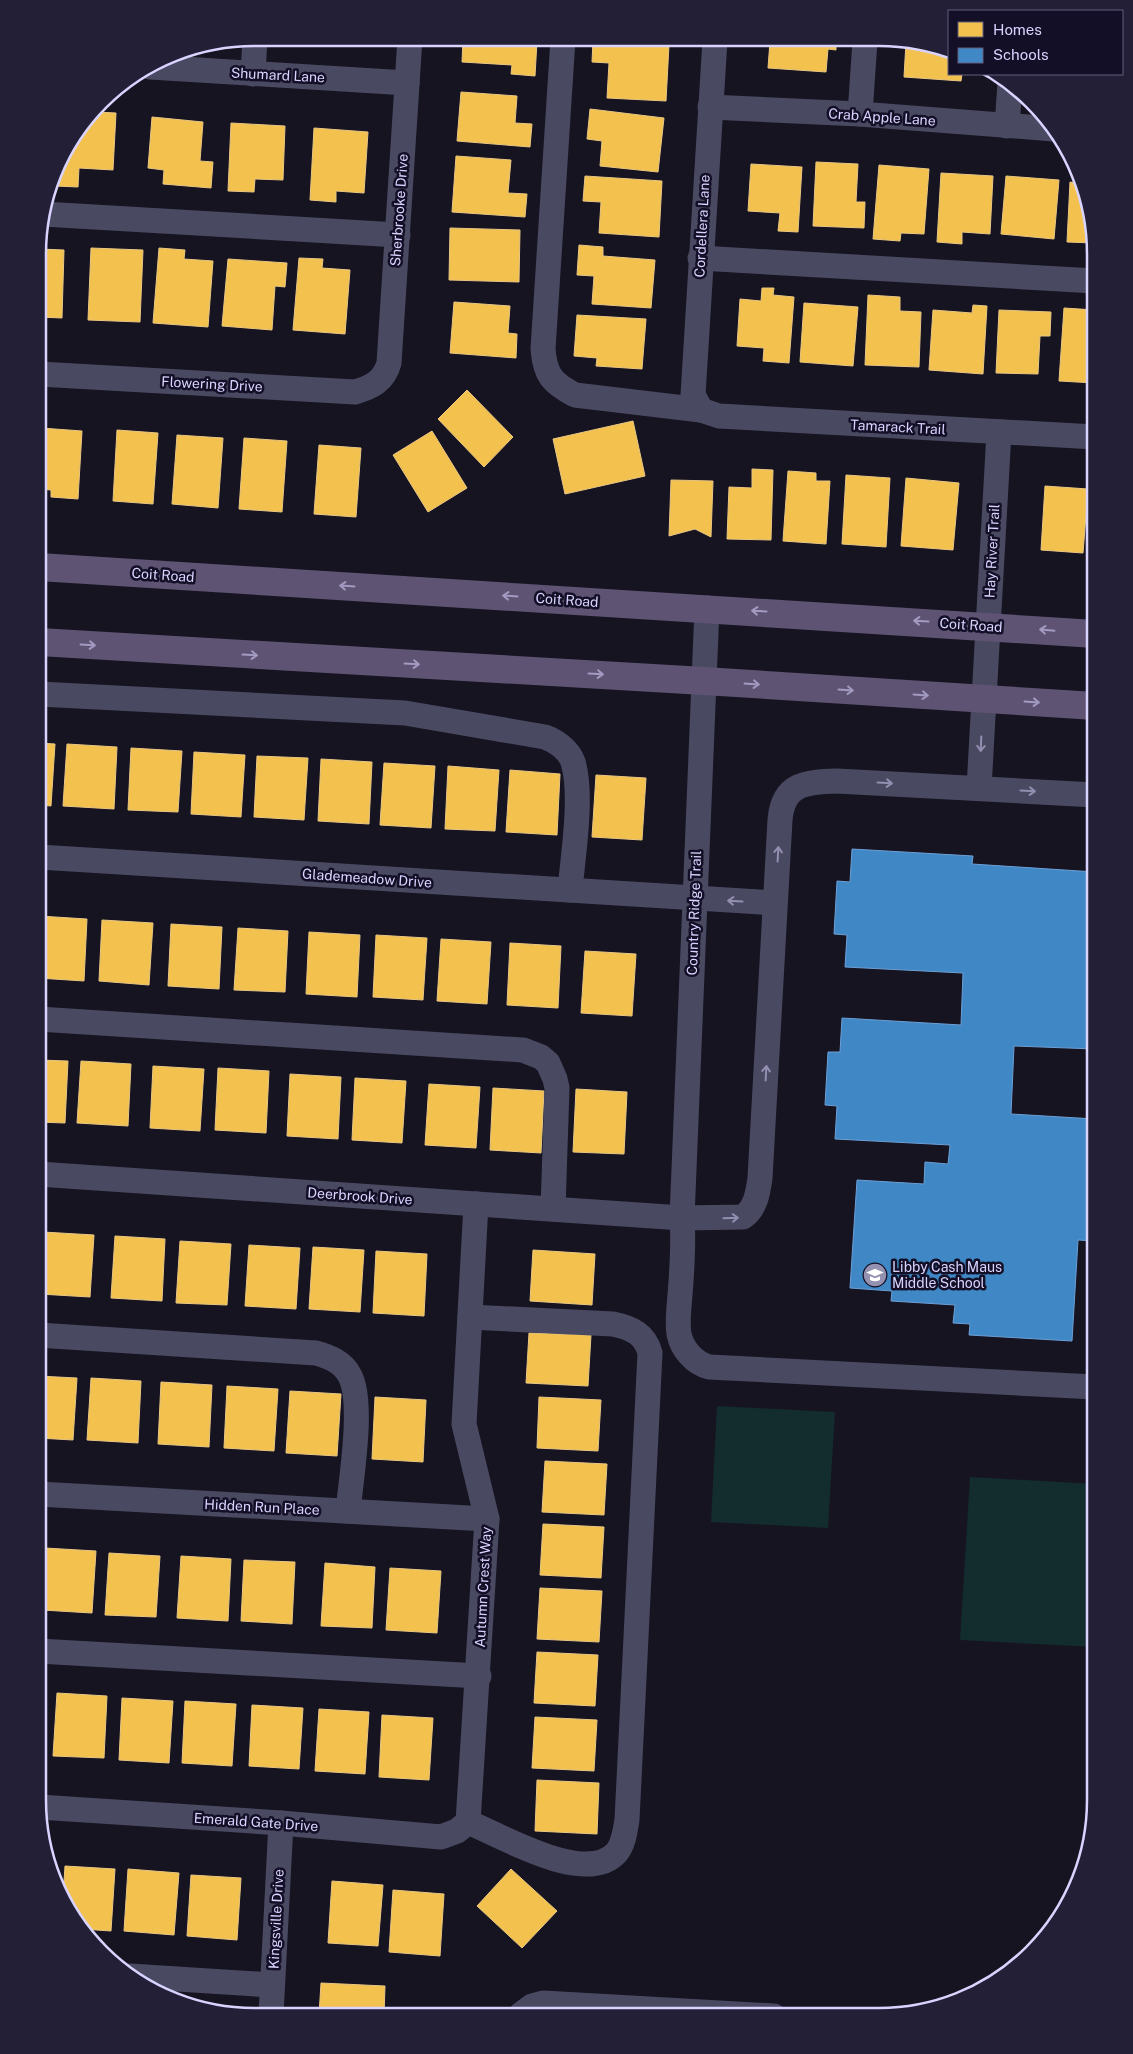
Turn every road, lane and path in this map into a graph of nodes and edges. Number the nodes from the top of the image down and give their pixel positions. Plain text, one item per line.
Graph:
1 (255, 46) edge
2 (409, 46) edge
3 (563, 46) edge
4 (715, 46) edge
5 (865, 46) edge
6 (162, 68) edge
7 (253, 74) junction
8 (407, 83) junction
9 (1009, 93) edge
10 (710, 107) junction
11 (860, 114) junction
12 (1007, 126) junction
13 (1044, 128) edge
14 (50, 214) edge
15 (398, 235) junction
16 (700, 258) junction
17 (1087, 280) edge
18 (46, 374) edge
19 (382, 379) joint
20 (701, 410) junction
21 (999, 432) junction
22 (1087, 437) edge
23 (46, 567) edge
24 (707, 608) junction
25 (988, 625) junction
26 (1087, 633) edge
27 (46, 642) edge
28 (704, 681) junction
29 (46, 694) edge
30 (984, 700) junction
31 (1087, 706) edge
32 (979, 788) junction
33 (1087, 795) edge
34 (46, 857) edge
35 (570, 890) junction
36 (695, 899) junction
37 (775, 903) junction
38 (46, 1020) edge
39 (46, 1175) edge
40 (476, 1204) junction
41 (553, 1209) junction
42 (682, 1218) junction
43 (470, 1317) junction
44 (46, 1336) edge
45 (1087, 1387) edge
46 (46, 1494) edge
47 (348, 1512) junction
48 (487, 1519) junction
49 (46, 1650) edge
50 (479, 1676) junction
51 (47, 1808) edge
52 (468, 1822) junction
53 (281, 1823) junction
54 (145, 1977) edge
55 (272, 1985) junction
56 (271, 2008) edge
57 (530, 2008) edge
58 (632, 2008) edge

1 - 7 street
2 - 8 street, Sherbrooke Drive
3 - 20 street, Tamarack Trail
4 - 10 street, Cordellera Lane
5 - 11 street
6 - 7 street, Shumard Lane
7 - 8 street, Shumard Lane
8 - 15 street, Sherbrooke Drive
9 - 12 street
10 - 11 street, Crab Apple Lane
10 - 16 street, Cordellera Lane
11 - 12 street, Crab Apple Lane
12 - 13 street, Crab Apple Lane
14 - 15 street
15 - 19 street, Sherbrooke Drive
16 - 17 street
16 - 20 street, Cordellera Lane
18 - 19 street, Flowering Drive
20 - 21 street, Tamarack Trail
21 - 22 street, Tamarack Trail
21 - 25 street, Hay River Trail
24 -> 23 main road, Coit Road
25 -> 24 main road, Coit Road
24 - 28 street, Country Ridge Trail
26 -> 25 main road, Coit Road
25 - 30 street, Hay River Trail
27 -> 28 main road
28 -> 30 main road
28 - 36 street, Country Ridge Trail
29 - 35 street
30 -> 31 main road
30 -> 32 street, Hay River Trail
32 -> 33 street, Deerbrook Drive
37 -> 32 street, Deerbrook Drive
34 - 35 street, Glademeadow Drive
35 - 36 street, Glademeadow Drive
37 -> 36 street, Glademeadow Drive
36 - 42 street, Country Ridge Trail
42 -> 37 street, Deerbrook Drive
38 - 41 street
39 - 40 street, Deerbrook Drive
40 - 41 street, Deerbrook Drive
40 - 43 street, Autumn Crest Way
41 - 42 street, Deerbrook Drive
42 - 45 street, Country Ridge Trail
43 - 48 street, Autumn Crest Way
43 - 52 street
44 - 47 street
46 - 47 street, Hidden Run Place
47 - 48 street, Hidden Run Place
48 - 50 street, Autumn Crest Way
49 - 50 street
50 - 52 street, Autumn Crest Way
51 - 53 street, Emerald Gate Drive
52 - 53 street, Emerald Gate Drive
53 - 55 street, Kingsville Drive
54 - 55 street
55 - 56 street, Kingsville Drive
57 - 58 street

